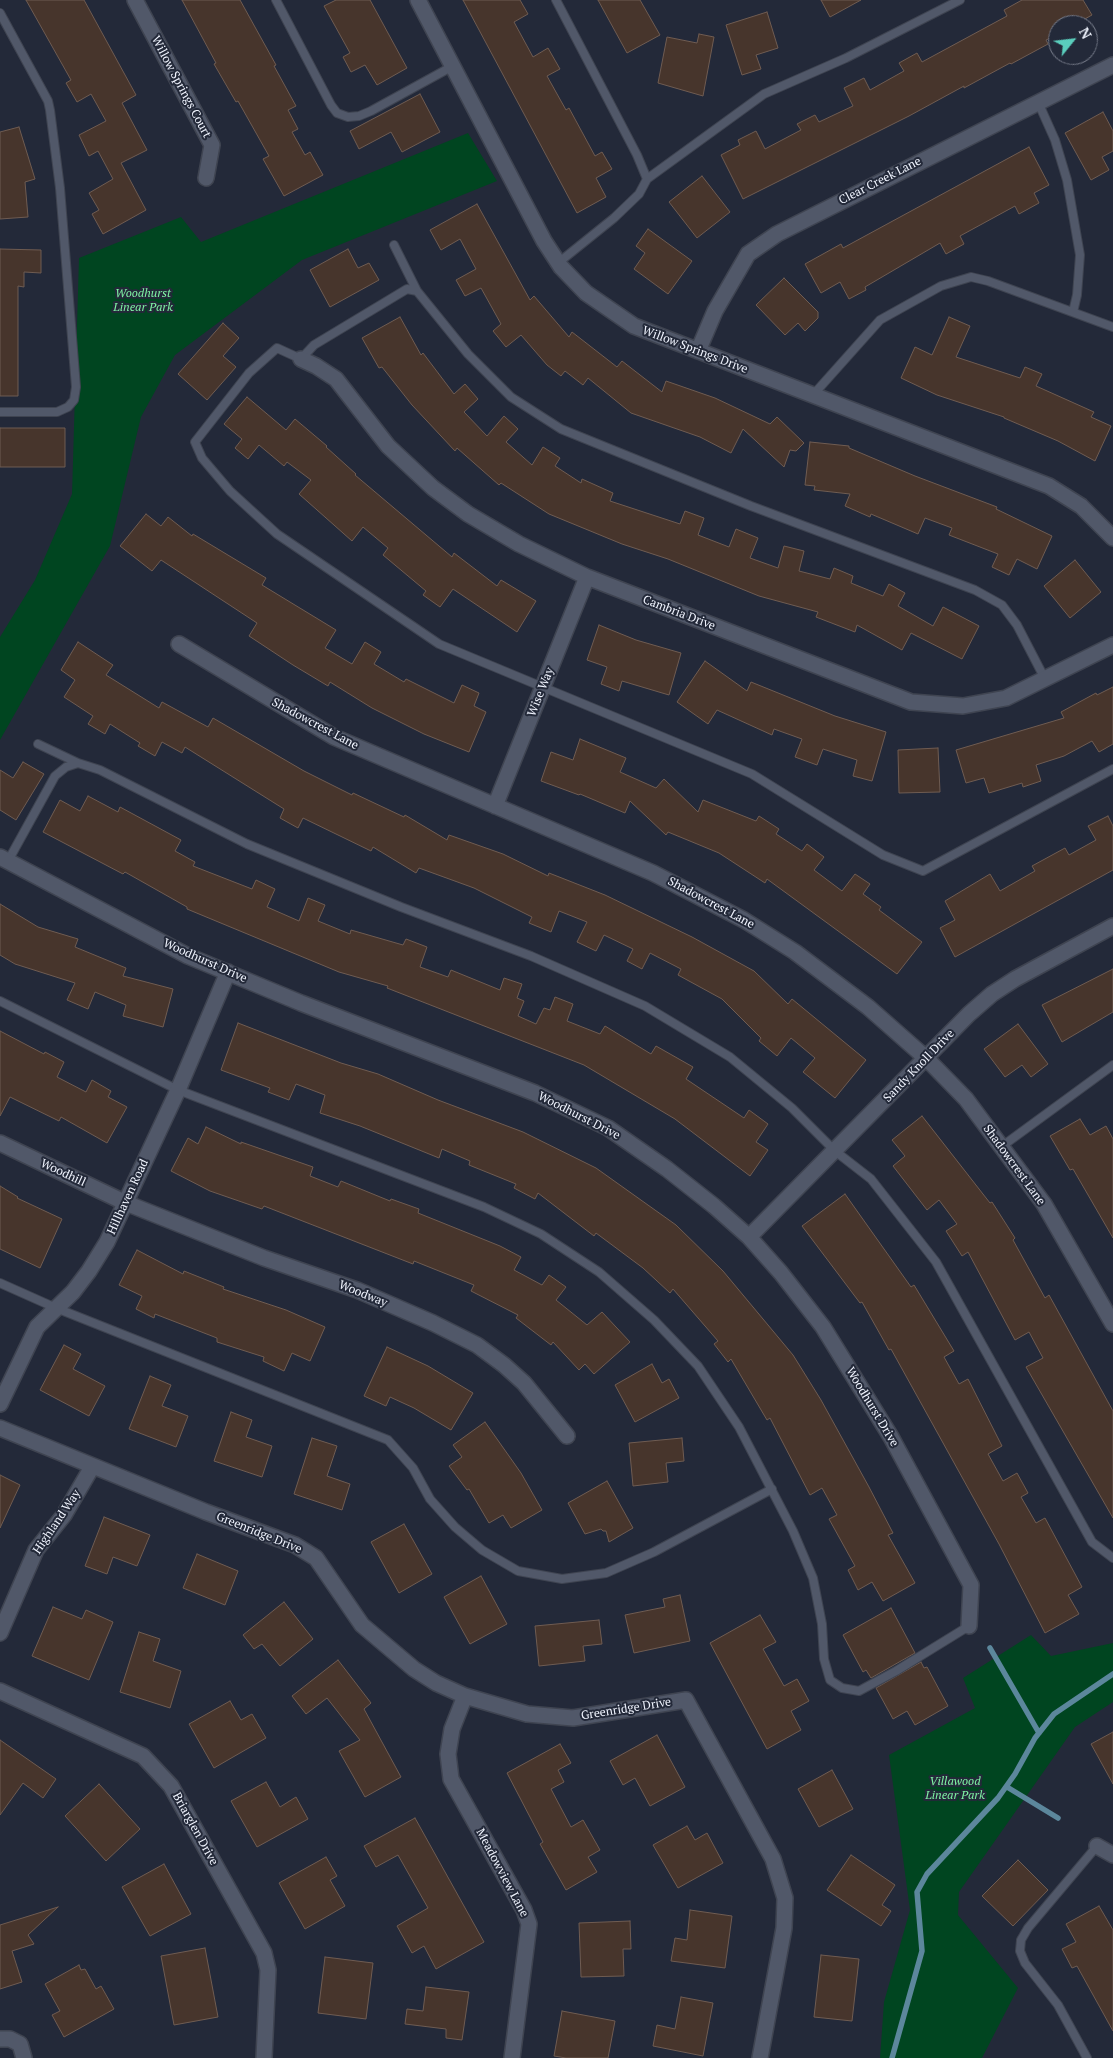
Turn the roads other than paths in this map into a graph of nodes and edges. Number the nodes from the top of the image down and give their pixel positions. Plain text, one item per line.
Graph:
1 (135, 0) edge
2 (276, 0) edge
3 (418, 0) edge
4 (556, 0) edge
5 (960, 0) edge
6 (0, 13) edge
7 (1113, 65) edge
8 (453, 66) junction
9 (1038, 102) junction
10 (206, 178) dead end
11 (646, 179) junction
12 (394, 245) dead end
13 (558, 263) junction
14 (416, 290) junction
15 (1073, 312) junction
16 (1113, 327) edge
17 (698, 351) junction
18 (301, 359) junction
19 (813, 395) junction
20 (0, 412) edge
21 (1113, 538) edge
22 (587, 577) junction
23 (179, 644) dead end
24 (1113, 645) edge
25 (1045, 678) junction
26 (543, 686) junction
27 (38, 744) dead end
28 (78, 763) junction
29 (1113, 769) edge
30 (495, 806) junction
31 (3, 861) edge
32 (1113, 926) edge
33 (228, 972) junction
34 (0, 1001) edge
35 (927, 1059) junction
36 (1113, 1066) edge
37 (178, 1090) junction
38 (0, 1143) edge
39 (1001, 1147) junction
40 (835, 1151) junction
41 (126, 1203) junction
42 (749, 1237) junction
43 (0, 1282) edge
44 (56, 1308) junction
45 (1113, 1324) edge
46 (0, 1404) edge
47 (0, 1428) edge
48 (567, 1436) dead end
49 (92, 1467) junction
50 (772, 1489) junction
51 (1113, 1558) edge
52 (969, 1626) joint
53 (0, 1633) edge
54 (0, 1691) edge
55 (465, 1696) junction
56 (1097, 1846) joint
57 (1113, 1855) edge
58 (0, 2039) edge
59 (24, 2058) edge
60 (264, 2058) edge
61 (512, 2058) edge
62 (760, 2058) edge
63 (1087, 2058) edge

1 - 10 street, Willow Springs Court
2 - 8 lane
3 - 8 street, Willow Springs Drive
4 - 11 lane
5 - 11 lane
6 - 20 lane
7 - 9 street, Clear Creek Lane
8 - 13 street, Willow Springs Drive
9 - 15 lane
9 - 17 street, Clear Creek Lane
11 - 13 lane
12 - 14 lane
13 - 17 street, Willow Springs Drive
14 - 18 lane
14 - 25 lane
15 - 16 lane
15 - 19 lane
17 - 19 street, Willow Springs Drive
18 - 22 street, Cambria Drive
18 - 26 lane
19 - 21 street, Willow Springs Drive
22 - 25 street, Cambria Drive
22 - 26 street, Wise Way
23 - 30 street, Shadowcrest Lane
24 - 25 street, Cambria Drive
26 - 29 lane
26 - 30 street, Wise Way
27 - 28 lane
28 - 31 lane
28 - 40 lane
30 - 35 street, Shadowcrest Lane
31 - 33 street, Woodhurst Drive
32 - 35 street, Sandy Knoll Drive
33 - 37 street, Hillhaven Road
33 - 42 street, Woodhurst Drive
34 - 37 lane
35 - 39 street, Shadowcrest Lane
35 - 40 street, Sandy Knoll Drive
36 - 39 lane
37 - 41 street, Hillhaven Road
37 - 50 lane
38 - 41 street, Woodhill
39 - 45 street, Shadowcrest Lane
40 - 42 street, Sandy Knoll Drive
40 - 51 lane
41 - 44 street, Hillhaven Road
41 - 48 street, Woodway
42 - 52 street, Woodhurst Drive
43 - 44 lane
44 - 46 street, Hillhaven Road
44 - 50 lane
47 - 49 street, Greenridge Drive
49 - 53 street, Highland Way
49 - 55 street, Greenridge Drive
50 - 52 lane
54 - 60 street, Briarglen Drive
55 - 61 street, Meadowview Lane
55 - 62 street, Greenridge Drive
56 - 57 street
56 - 63 lane
58 - 59 street

